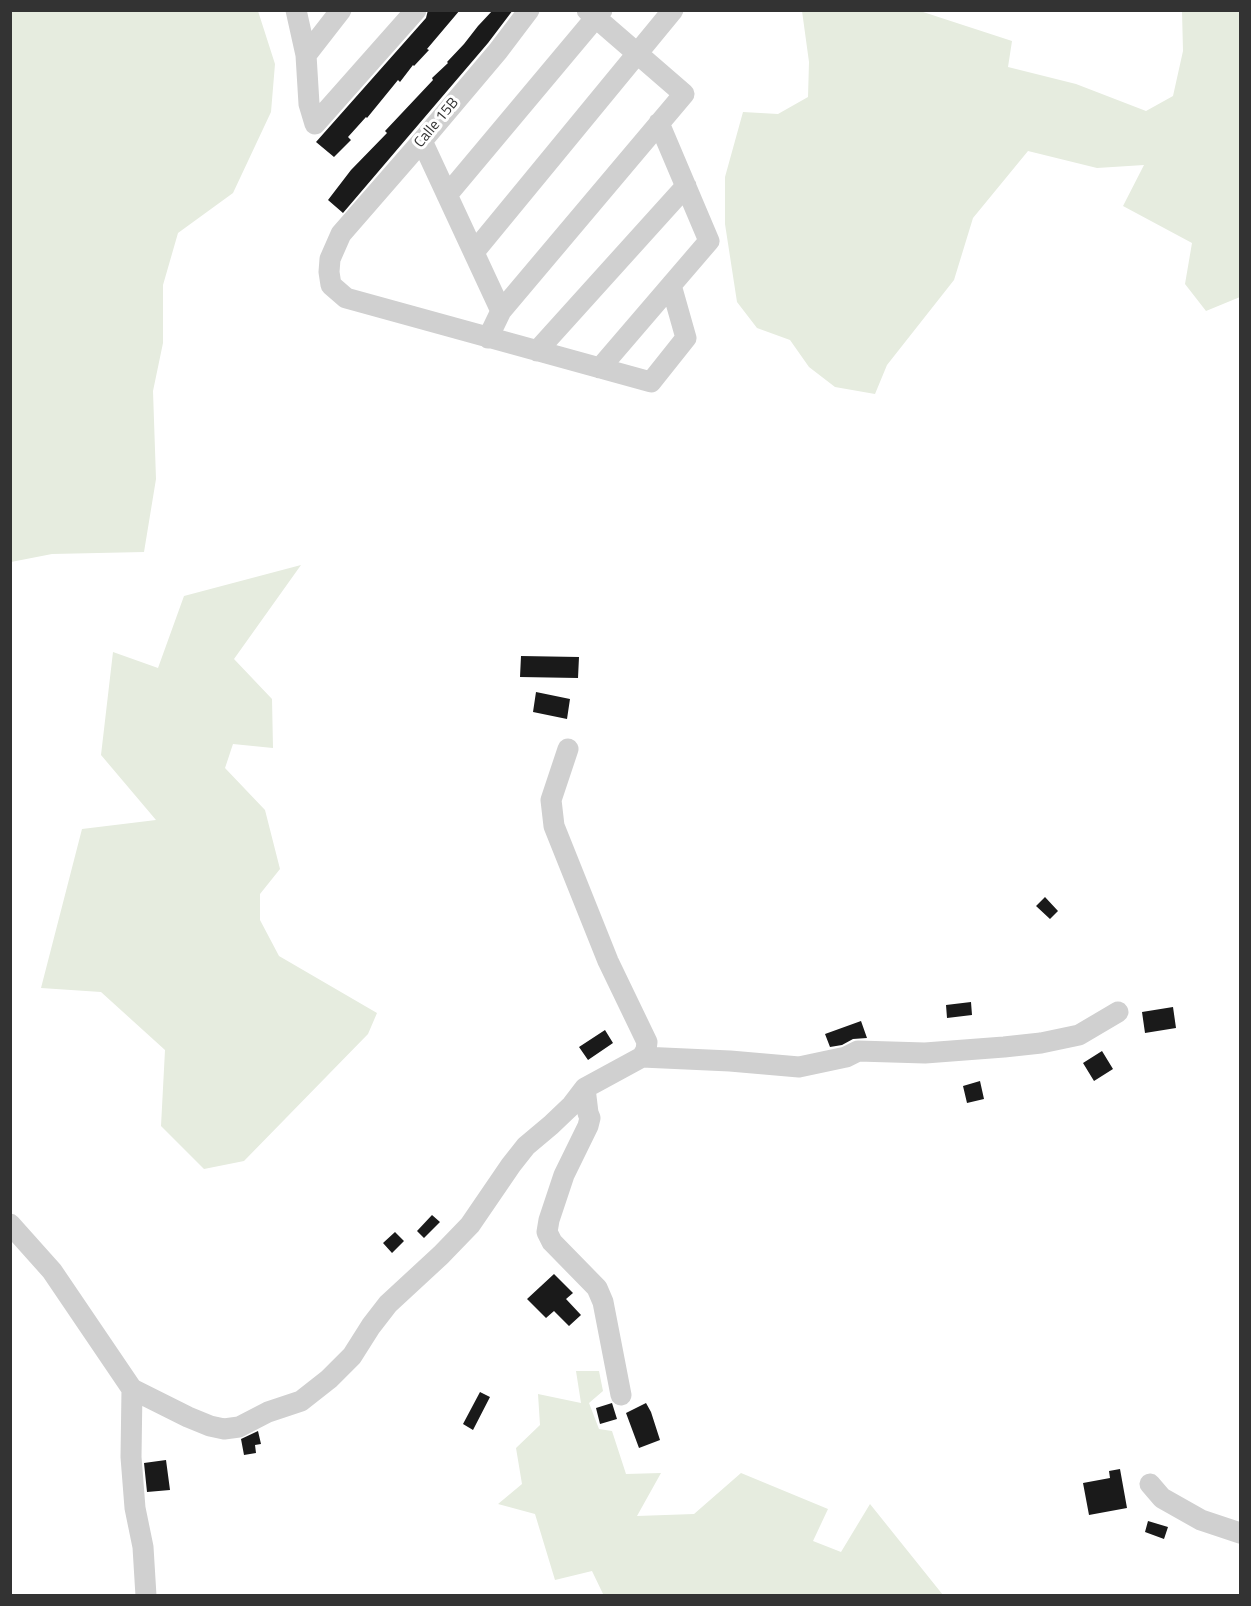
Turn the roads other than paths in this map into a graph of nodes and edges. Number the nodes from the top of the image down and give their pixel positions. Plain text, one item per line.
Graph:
1 (296, 10) edge
2 (341, 10) edge
3 (416, 10) edge
4 (530, 10) edge
5 (674, 10) edge
6 (595, 13) edge
7 (638, 54) junction
8 (306, 56) junction
9 (659, 123) junction
10 (422, 141) junction
11 (686, 186) junction
12 (447, 195) junction
13 (474, 252) junction
14 (671, 285) junction
15 (501, 311) junction
16 (488, 338) junction
17 (537, 351) junction
18 (600, 368) junction
19 (568, 749) dead end
20 (1118, 1012) dead end
21 (642, 1057) junction
22 (585, 1088) junction
23 (10, 1224) edge
24 (132, 1389) junction
25 (621, 1395) dead end
26 (1149, 1484) dead end
27 (1240, 1533) edge
28 (146, 1596) edge

1 - 8 street
2 - 8 street
3 - 8 street
4 - 10 street, Calle 15B
5 - 7 street
6 - 7 street
6 - 12 street
7 - 9 street
7 - 13 street
9 - 11 street
9 - 15 street
10 - 12 street
10 - 16 street, Calle 15B
11 - 14 street
11 - 17 street
12 - 13 street
13 - 15 street
14 - 18 street
14 - 18 street, Calle 15B
15 - 16 street
16 - 17 street, Calle 15B
17 - 18 street, Calle 15B
19 - 21 street
20 - 21 street
21 - 22 street
22 - 24 street
22 - 25 street
23 - 24 street
24 - 28 street
26 - 27 street

